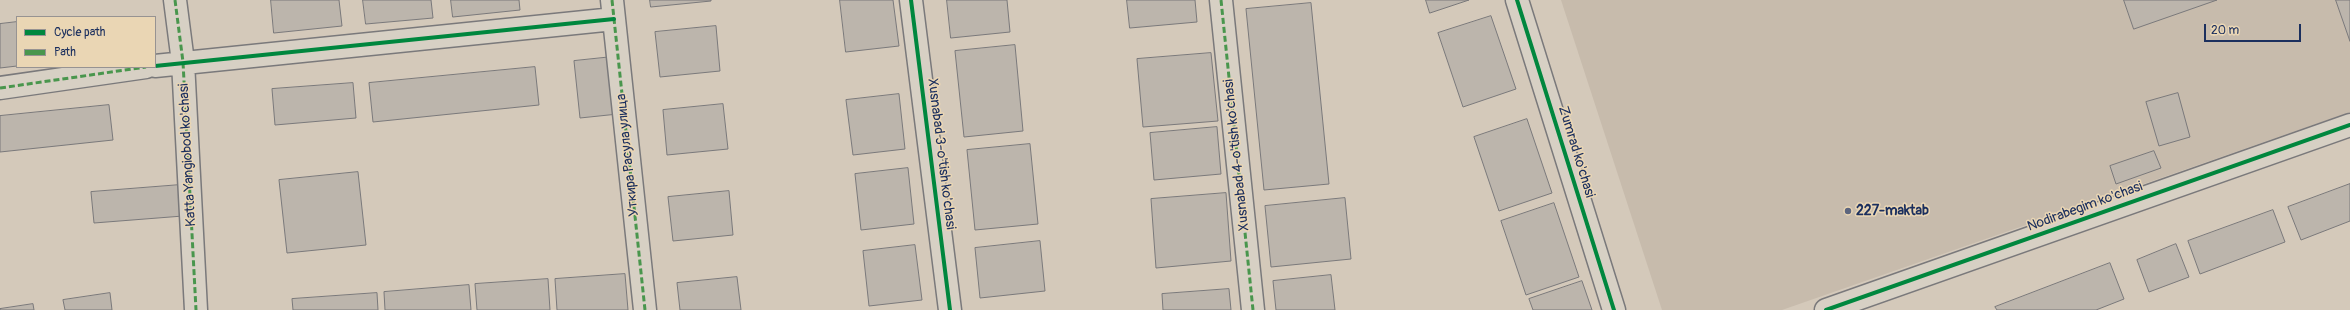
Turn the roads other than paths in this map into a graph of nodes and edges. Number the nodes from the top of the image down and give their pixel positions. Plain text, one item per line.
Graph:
1 (175, 0) edge
2 (911, 0) edge
3 (1221, 0) edge
4 (1517, 0) edge
5 (613, 9) edge
6 (183, 62) junction
7 (156, 66) edge
8 (139, 68) edge
9 (0, 88) edge
10 (2350, 124) edge
11 (196, 310) edge
12 (645, 310) edge
13 (950, 310) edge
14 (1253, 310) edge
15 (1614, 310) edge
16 (1826, 310) edge

1 - 6 street, Katta Yangiobod ko'chasi
2 - 13 street, Xusnabad 3-o'tish ko'chasi
3 - 14 street, Xusnabad 4-o'tish ko'chasi
4 - 15 street, Zumrad ko'chasi
5 - 6 street
5 - 12 street, Уткира Расула улица
6 - 7 street
6 - 11 street, Katta Yangiobod ko'chasi
8 - 9 street
10 - 16 street, Nodirabegim ko'chasi

